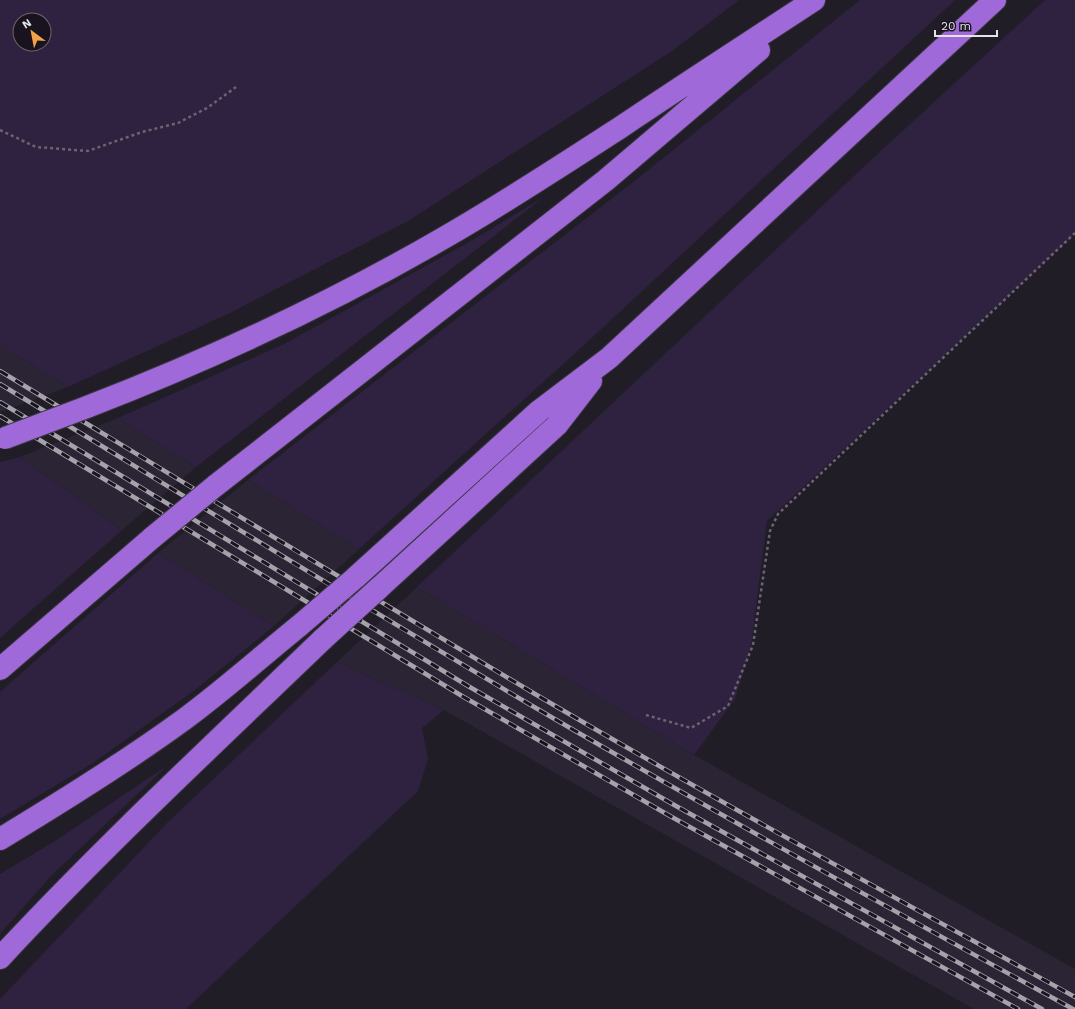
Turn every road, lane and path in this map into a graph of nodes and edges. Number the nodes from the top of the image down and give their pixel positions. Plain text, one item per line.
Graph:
1 (814, 0) edge
2 (818, 0) edge
3 (995, 0) edge
4 (236, 87) dead end
5 (0, 130) edge
6 (1075, 233) edge
7 (609, 358) junction
8 (2, 438) edge
9 (0, 669) edge
10 (646, 715) dead end
11 (0, 839) edge
12 (0, 958) edge

1 - 8 highway, bridge
2 - 9 highway, bridge
3 - 7 highway
4 - 5 path
6 - 10 path
7 - 11 highway, bridge
7 - 12 highway, bridge

